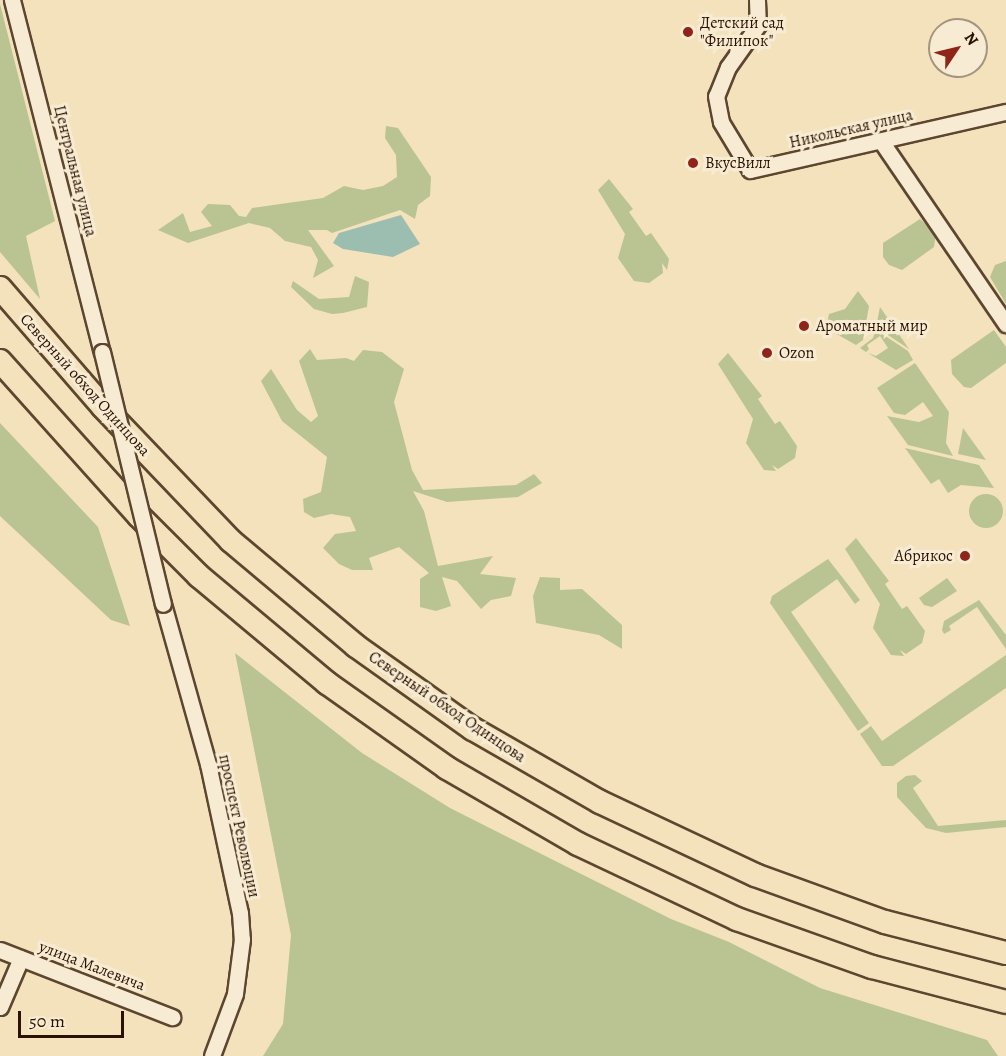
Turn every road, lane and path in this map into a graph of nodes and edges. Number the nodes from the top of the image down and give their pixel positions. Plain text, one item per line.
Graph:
1 (12, 0) edge
2 (758, 0) edge
3 (1006, 112) edge
4 (881, 141) junction
5 (0, 288) edge
6 (1004, 321) edge
7 (0, 361) edge
8 (163, 604) joint
9 (0, 950) edge
10 (1006, 953) edge
11 (21, 958) junction
12 (1006, 1002) edge
13 (0, 1007) edge
14 (172, 1017) dead end
15 (212, 1056) edge

1 - 8 street, Центральная улица, bridge
2 - 4 street, Никольская улица
3 - 4 street, Никольская улица
4 - 6 street
5 - 10 highway, Северный обход Одинцова
7 - 12 highway
8 - 15 street, проспект Революции
9 - 11 street, улица Малевича
11 - 13 street
11 - 14 street, улица Малевича

